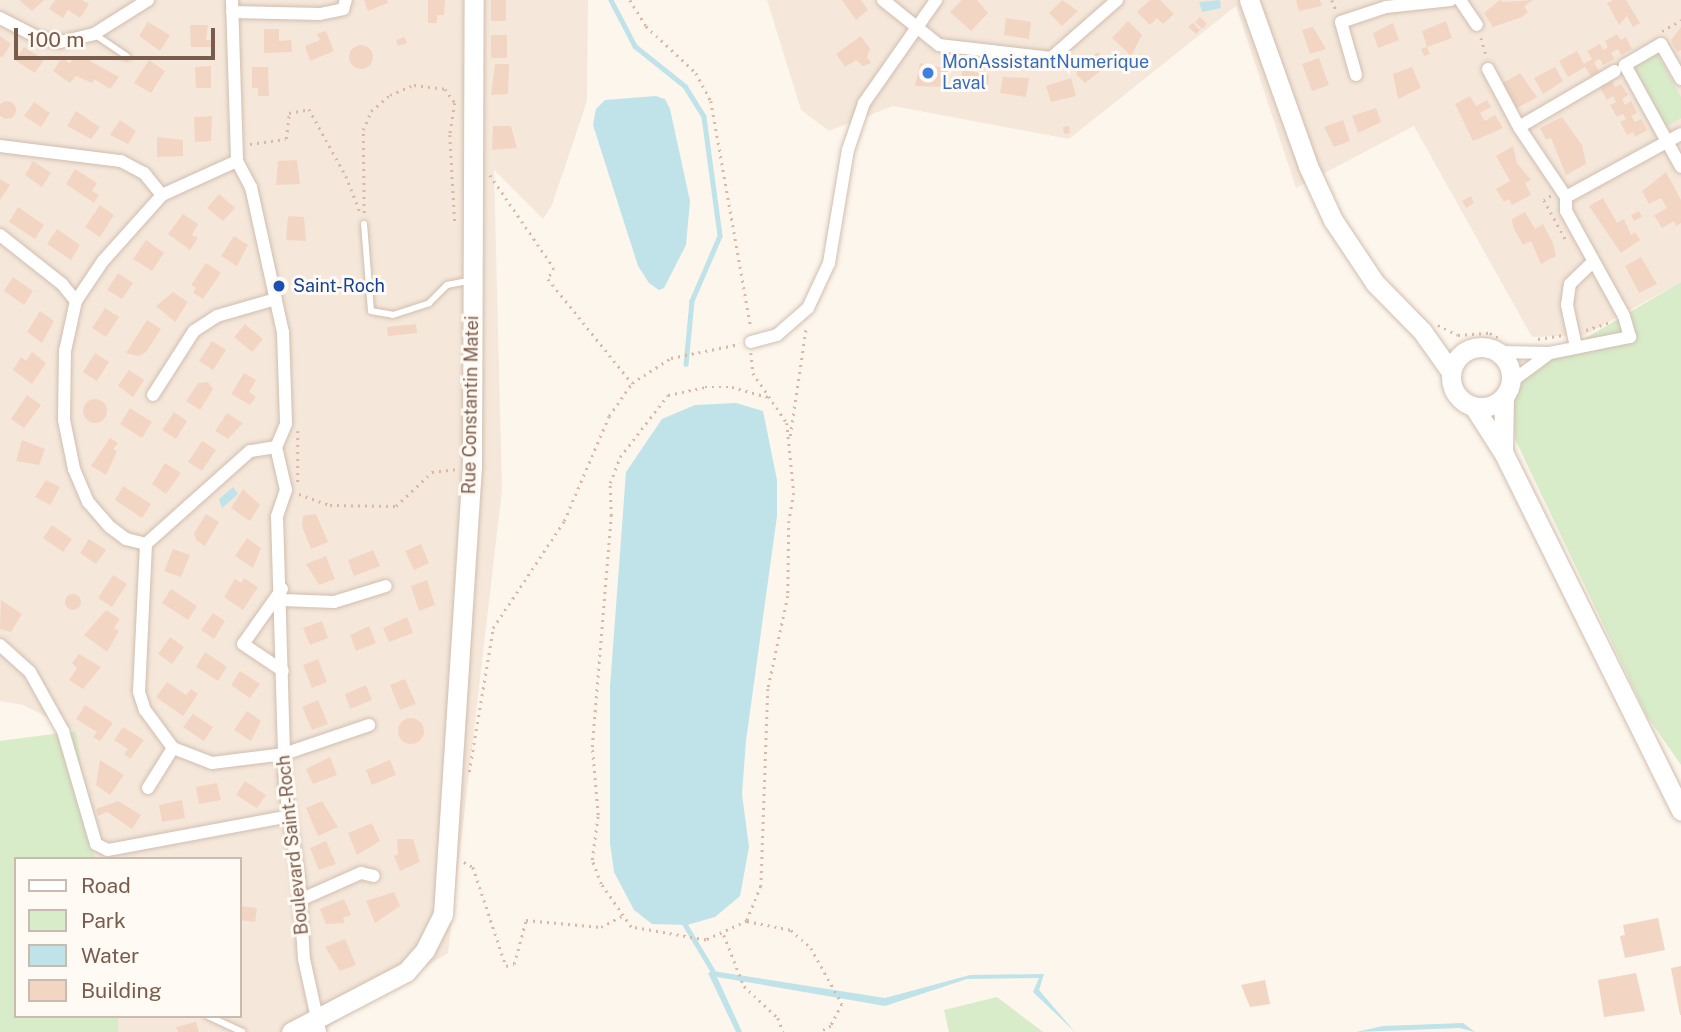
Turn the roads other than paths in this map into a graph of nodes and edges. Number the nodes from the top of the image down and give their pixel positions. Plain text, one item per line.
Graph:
1 (148, 0) edge
2 (346, 0) edge
3 (474, 0) edge
4 (883, 0) edge
5 (936, 0) edge
6 (1116, 0) edge
7 (1249, 0) edge
8 (1451, 0) edge
9 (1461, 0) edge
10 (232, 6) edge
11 (0, 18) edge
12 (1477, 25) road end
13 (915, 28) junction
14 (94, 34) junction
15 (127, 56) dead end
16 (1488, 69) road end
17 (1615, 71) dead end
18 (1356, 75) dead end
19 (1681, 79) edge
20 (1519, 127) junction
21 (1681, 134) edge
22 (1668, 142) junction
23 (0, 146) edge
24 (237, 161) junction
25 (1681, 167) edge
26 (162, 195) junction
27 (1566, 197) junction
28 (364, 224) road end
29 (0, 235) edge
30 (1593, 262) junction
31 (473, 280) junction
32 (276, 299) junction
33 (76, 301) junction
34 (1426, 324) junction
35 (751, 342) road end
36 (1504, 348) junction
37 (1576, 348) junction
38 (1469, 349) junction
39 (1550, 353) junction
40 (1451, 372) junction
41 (1508, 389) junction
42 (153, 395) dead end
43 (1474, 407) junction
44 (276, 447) junction
45 (1504, 454) junction
46 (146, 544) junction
47 (386, 586) dead end
48 (282, 594) junction
49 (0, 645) edge
50 (283, 671) junction
51 (369, 725) dead end
52 (173, 748) junction
53 (284, 754) junction
54 (148, 788) dead end
55 (1681, 811) edge
56 (289, 817) junction
57 (374, 876) dead end
58 (300, 900) junction
59 (212, 1018) edge
60 (318, 1024) edge
61 (242, 1032) edge
62 (291, 1032) edge

1 - 14 street
2 - 10 street
3 - 31 street, Rue Constantin Matei
4 - 13 street
5 - 13 street
6 - 13 street
7 - 34 street
8 - 18 street
9 - 12 street
10 - 24 street
11 - 14 street
13 - 35 street
14 - 15 lane
16 - 20 street
17 - 20 street
19 - 22 street
20 - 27 street
21 - 22 street
22 - 25 street
22 - 27 street
23 - 26 street
24 - 26 street
24 - 32 street, Boulevard Saint-Roch
26 - 33 street
27 - 30 street
28 - 31 lane
29 - 33 street
30 - 37 street
30 - 37 street
31 - 60 street, Rue Constantin Matei
32 - 42 street
32 - 44 street, Boulevard Saint-Roch
33 - 46 street
34 - 38 street
34 - 40 street
36 - 38 street
36 - 39 street
36 - 41 street
37 - 39 street
38 - 40 street
39 - 41 street
40 - 43 street
41 - 43 street
41 - 45 street
43 - 45 street
44 - 46 street
44 - 48 street, Boulevard Saint-Roch
45 - 55 street
46 - 52 street
47 - 48 street
48 - 50 street, Boulevard Saint-Roch
48 - 50 street
49 - 56 street
50 - 53 street, Boulevard Saint-Roch
51 - 53 street
52 - 53 street
52 - 54 street
53 - 56 street, Boulevard Saint-Roch
56 - 58 street, Boulevard Saint-Roch
57 - 58 street
58 - 60 street, Boulevard Saint-Roch
59 - 61 lane
60 - 62 street, Rue Constantin Matei

